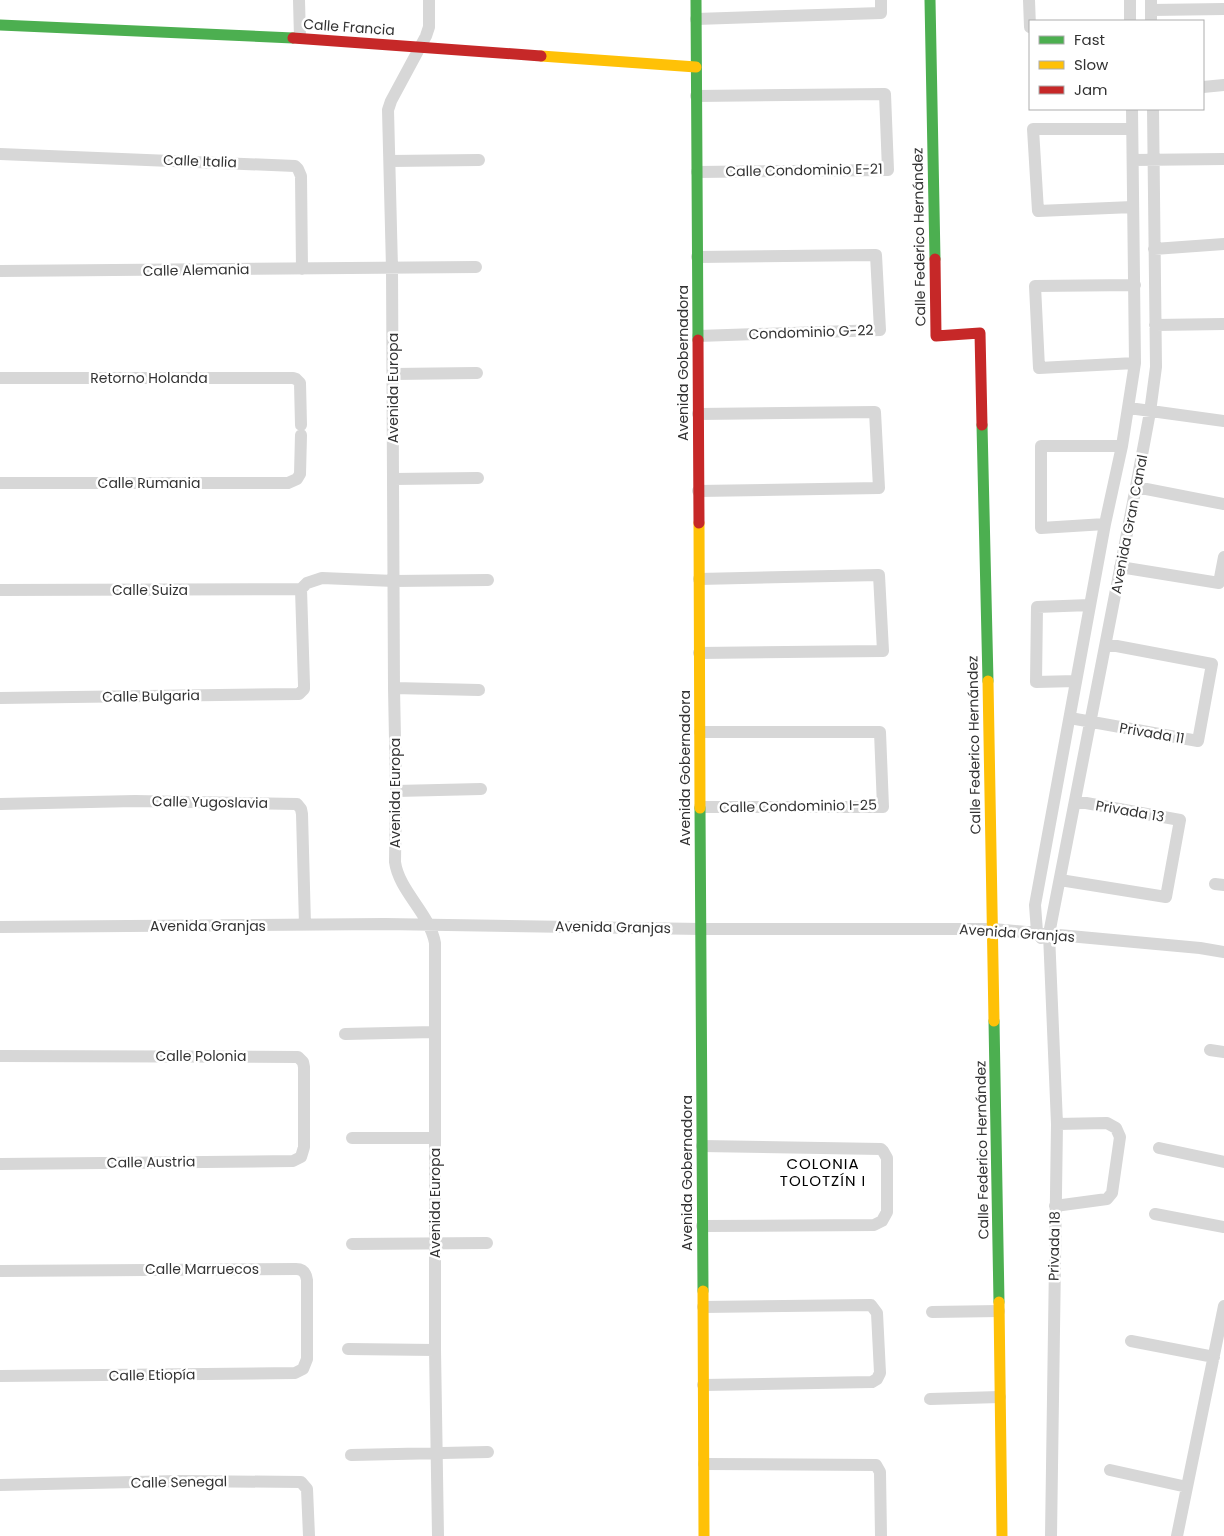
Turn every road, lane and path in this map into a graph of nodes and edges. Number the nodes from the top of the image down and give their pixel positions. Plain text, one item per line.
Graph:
1 (299, 0) edge
2 (429, 0) edge
3 (696, 0) edge
4 (881, 0) edge
5 (930, 0) edge
6 (1029, 0) edge
7 (1130, 0) edge
8 (1224, 9) edge
9 (1151, 10) edge
10 (696, 19) junction
11 (1030, 20) edge
12 (1130, 20) edge
13 (0, 25) edge
14 (300, 38) junction
15 (420, 48) junction
16 (696, 68) junction
17 (1224, 86) edge
18 (1204, 87) edge
19 (696, 96) junction
20 (1132, 110) edge
21 (1153, 110) edge
22 (1132, 128) junction
23 (0, 154) edge
24 (1154, 159) junction
25 (1224, 159) edge
26 (479, 160) dead end
27 (1133, 160) junction
28 (390, 161) junction
29 (697, 172) junction
30 (1133, 206) junction
31 (1224, 244) edge
32 (1154, 249) junction
33 (697, 257) junction
34 (392, 268) junction
35 (476, 268) dead end
36 (302, 269) junction
37 (0, 272) edge
38 (1135, 285) junction
39 (1155, 324) junction
40 (1224, 324) edge
41 (698, 336) junction
42 (1135, 363) junction
43 (477, 373) dead end
44 (393, 374) junction
45 (0, 378) edge
46 (1128, 408) junction
47 (1150, 412) junction
48 (698, 414) junction
49 (1224, 421) edge
50 (1122, 446) junction
51 (393, 478) junction
52 (478, 478) dead end
53 (297, 479) joint
54 (0, 483) edge
55 (1136, 487) junction
56 (698, 491) junction
57 (1224, 504) edge
58 (1105, 524) junction
59 (1224, 557) edge
60 (1120, 567) junction
61 (699, 579) junction
62 (488, 580) dead end
63 (394, 581) junction
64 (0, 590) edge
65 (301, 590) junction
66 (1090, 605) junction
67 (1106, 644) junction
68 (699, 653) junction
69 (1076, 681) junction
70 (394, 688) junction
71 (479, 690) dead end
72 (0, 698) edge
73 (1070, 718) junction
74 (1090, 722) junction
75 (700, 732) junction
76 (481, 789) dead end
77 (396, 792) junction
78 (1075, 801) junction
79 (0, 804) edge
80 (700, 808) junction
81 (1060, 880) junction
82 (305, 925) junction
83 (429, 925) junction
84 (0, 927) edge
85 (701, 929) junction
86 (993, 929) junction
87 (1043, 933) junction
88 (1224, 952) edge
89 (434, 1032) junction
90 (346, 1034) dead end
91 (1210, 1050) dead end
92 (1224, 1052) edge
93 (0, 1056) edge
94 (1057, 1124) junction
95 (352, 1138) dead end
96 (435, 1138) junction
97 (702, 1146) junction
98 (1159, 1148) dead end
99 (301, 1156) joint
100 (1224, 1162) edge
101 (0, 1164) edge
102 (1055, 1206) junction
103 (1156, 1214) dead end
104 (702, 1226) junction
105 (1224, 1227) edge
106 (487, 1243) dead end
107 (352, 1244) dead end
108 (436, 1244) junction
109 (0, 1271) edge
110 (1224, 1306) edge
111 (703, 1307) junction
112 (1000, 1311) junction
113 (932, 1312) dead end
114 (1131, 1341) dead end
115 (348, 1349) dead end
116 (434, 1350) junction
117 (1214, 1357) junction
118 (303, 1369) joint
119 (0, 1376) edge
120 (703, 1386) junction
121 (1000, 1397) junction
122 (930, 1399) dead end
123 (488, 1452) dead end
124 (438, 1453) junction
125 (351, 1455) dead end
126 (704, 1464) junction
127 (1110, 1470) dead end
128 (0, 1485) edge
129 (1187, 1486) junction
130 (309, 1536) edge
131 (438, 1536) edge
132 (704, 1536) edge
133 (881, 1536) edge
134 (1002, 1536) edge
135 (1051, 1536) edge
136 (1177, 1536) edge

1 - 14 street
2 - 15 street, Avenida Europa
3 - 10 street, Avenida Gobernadora
4 - 10 street
5 - 86 street, Calle Federico Hernández
6 - 11 street
7 - 12 street
8 - 9 street
10 - 16 street, Avenida Gobernadora
13 - 14 street, Calle Francia
14 - 15 street, Calle Francia
15 - 16 street, Calle Francia
15 - 28 street, Avenida Europa
16 - 19 street, Avenida Gobernadora
17 - 18 street
19 - 29 street, Avenida Gobernadora
19 - 29 street, Calle Condominio E-21
20 - 22 street, Avenida Gran Canal
21 - 24 street, Avenida Gran Canal
22 - 27 street, Avenida Gran Canal
22 - 30 street
23 - 36 street, Calle Italia
24 - 25 street
24 - 27 street
24 - 32 street, Avenida Gran Canal
26 - 28 street
27 - 30 street, Avenida Gran Canal
28 - 34 street, Avenida Europa
29 - 33 street, Avenida Gobernadora
30 - 38 street, Avenida Gran Canal
31 - 32 street
32 - 39 street, Avenida Gran Canal
33 - 41 street, Avenida Gobernadora
33 - 41 street, Condominio G-22
34 - 35 street, Calle Alemania
34 - 36 street, Calle Alemania
34 - 44 street, Avenida Europa
36 - 37 street, Calle Alemania
38 - 42 street, Avenida Gran Canal
38 - 42 street
39 - 40 street
39 - 47 street, Avenida Gran Canal
41 - 48 street, Avenida Gobernadora
42 - 46 street, Avenida Gran Canal
43 - 44 street
44 - 51 street, Avenida Europa
45 - 53 street, Retorno Holanda
46 - 47 street
46 - 50 street, Avenida Gran Canal
47 - 49 street
47 - 55 street, Avenida Gran Canal
48 - 56 street, Avenida Gobernadora
48 - 56 street
50 - 58 street, Avenida Gran Canal
50 - 58 street
51 - 52 street
51 - 63 street, Avenida Europa
53 - 54 street, Calle Rumania
55 - 57 street
55 - 60 street, Avenida Gran Canal
56 - 61 street, Avenida Gobernadora
58 - 66 street, Avenida Gran Canal
59 - 60 street
60 - 67 street, Avenida Gran Canal
61 - 68 street, Avenida Gobernadora
61 - 68 street
62 - 63 street, Calle Suiza
63 - 65 street, Calle Suiza
63 - 70 street, Avenida Europa
64 - 65 street, Calle Suiza
65 - 72 street, Calle Bulgaria
66 - 69 street, Avenida Gran Canal
66 - 69 street
67 - 74 street, Avenida Gran Canal
67 - 74 street, Privada 11
68 - 75 street, Avenida Gobernadora
69 - 73 street, Avenida Gran Canal
70 - 71 street
70 - 77 street, Avenida Europa
73 - 74 street, Privada 11
73 - 87 street, Avenida Gran Canal
74 - 78 street, Avenida Gran Canal
75 - 80 street, Avenida Gobernadora
75 - 80 street, Calle Condominio I-25
76 - 77 street
77 - 83 street, Avenida Europa
78 - 81 street, Avenida Gran Canal
78 - 81 street, Privada 13
79 - 82 street, Calle Yugoslavia
80 - 85 street, Avenida Gobernadora
81 - 87 street, Avenida Gran Canal
82 - 83 street, Avenida Granjas
82 - 84 street, Avenida Granjas
83 - 85 street, Avenida Granjas
83 - 89 street, Avenida Europa
85 - 86 street, Avenida Granjas
85 - 97 street, Avenida Gobernadora
86 - 87 street, Avenida Granjas
86 - 112 street, Calle Federico Hernández
87 - 88 street, Avenida Granjas
87 - 94 street, Privada 18
89 - 90 street
89 - 96 street, Avenida Europa
91 - 92 street
93 - 99 street, Calle Polonia
94 - 102 street, Privada 18
94 - 102 street
95 - 96 street
96 - 108 street, Avenida Europa
97 - 104 street, Avenida Gobernadora
97 - 104 street
98 - 100 street
99 - 101 street, Calle Austria
102 - 135 street, Privada 18
103 - 105 street
104 - 111 street, Avenida Gobernadora
106 - 108 street
107 - 108 street
108 - 116 street, Avenida Europa
109 - 118 street, Calle Marruecos
110 - 117 street
111 - 120 street, Avenida Gobernadora
111 - 120 street
112 - 113 street
112 - 121 street, Calle Federico Hernández
114 - 117 street
115 - 116 street
116 - 124 street, Avenida Europa
117 - 129 street
118 - 119 street, Calle Etiopía
120 - 126 street, Avenida Gobernadora
121 - 122 street
121 - 134 street, Calle Federico Hernández
123 - 124 street
124 - 125 street
124 - 131 street, Avenida Europa
126 - 132 street, Avenida Gobernadora
126 - 133 street
127 - 129 street
128 - 130 street, Calle Senegal
129 - 136 street

